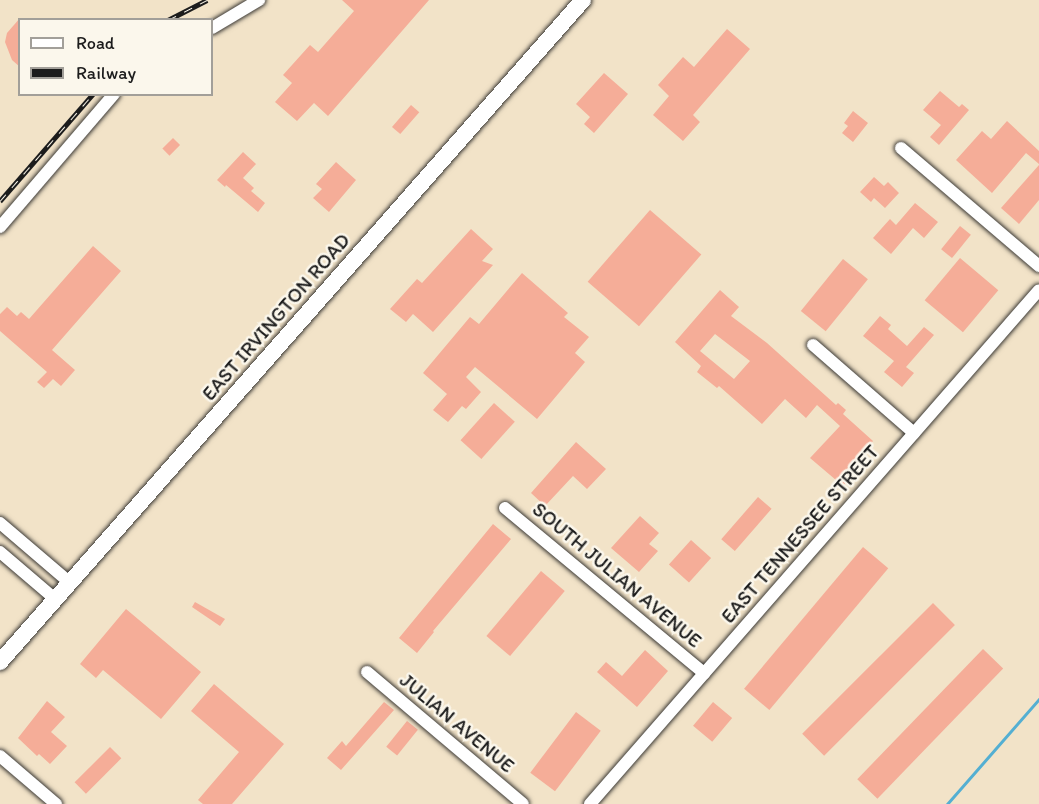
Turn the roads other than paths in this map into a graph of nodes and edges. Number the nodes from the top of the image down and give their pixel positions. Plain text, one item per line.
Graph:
1 (259, 0) edge
2 (583, 0) edge
3 (213, 27) edge
4 (112, 96) edge
5 (901, 148) dead end
6 (0, 227) edge
7 (1039, 266) edge
8 (1039, 290) edge
9 (813, 345) dead end
10 (914, 433) junction
11 (505, 508) dead end
12 (0, 523) edge
13 (0, 552) edge
14 (69, 582) junction
15 (55, 599) junction
16 (0, 662) edge
17 (367, 672) dead end
18 (704, 673) junction
19 (0, 756) edge
20 (56, 804) edge
21 (523, 804) edge
22 (590, 804) edge

1 - 3 street
2 - 14 street, EAST IRVINGTON ROAD
4 - 6 street
5 - 7 street
8 - 10 street, EAST TENNESSEE STREET
9 - 10 street
10 - 18 street, EAST TENNESSEE STREET
11 - 18 street, SOUTH JULIAN AVENUE
12 - 14 street
13 - 15 street
14 - 15 street, EAST IRVINGTON ROAD
15 - 16 street, EAST IRVINGTON ROAD
17 - 21 street, JULIAN AVENUE
18 - 22 street, EAST TENNESSEE STREET
19 - 20 street

